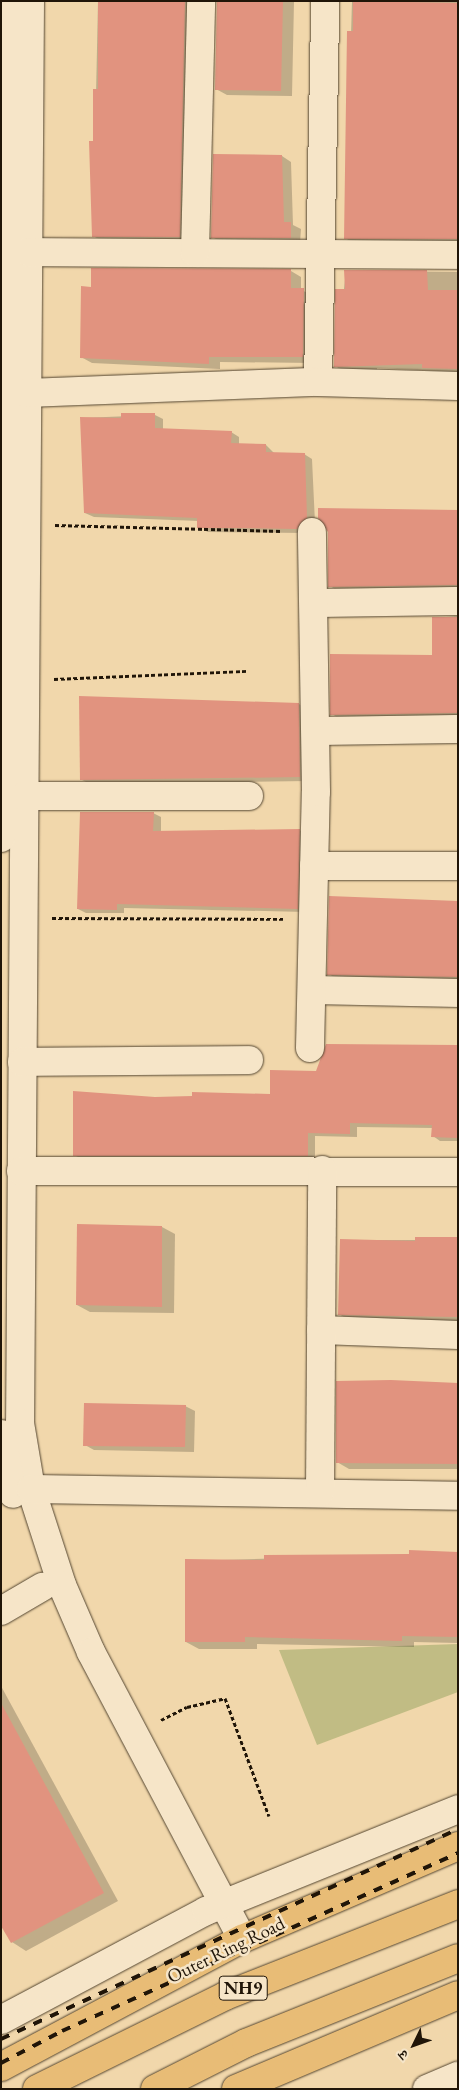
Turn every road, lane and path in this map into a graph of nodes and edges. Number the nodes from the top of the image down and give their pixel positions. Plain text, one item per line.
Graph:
1 (8, 1) edge
2 (30, 1) edge
3 (201, 1) edge
4 (325, 1) edge
5 (13, 55) edge
6 (28, 252) junction
7 (196, 253) junction
8 (458, 255) edge
9 (321, 256) junction
10 (319, 370) junction
11 (458, 386) edge
12 (27, 393) junction
13 (25, 525) junction
14 (312, 532) joint
15 (458, 601) edge
16 (314, 603) junction
17 (248, 671) dead end
18 (24, 680) junction
19 (2, 724) edge
20 (458, 729) edge
21 (316, 731) junction
22 (24, 796) junction
23 (249, 796) dead end
24 (1, 820) edge
25 (1, 838) edge
26 (314, 866) junction
27 (458, 866) edge
28 (23, 918) junction
29 (314, 919) junction
30 (12, 949) edge
31 (314, 990) junction
32 (458, 993) edge
33 (310, 1048) dead end
34 (249, 1060) dead end
35 (22, 1062) junction
36 (322, 1170) junction
37 (21, 1171) junction
38 (458, 1172) edge
39 (321, 1330) junction
40 (458, 1335) edge
41 (1, 1434) edge
42 (320, 1492) junction
43 (458, 1496) edge
44 (16, 1499) edge
45 (42, 1587) junction
46 (1, 1610) edge
47 (187, 1707) dead end
48 (458, 1809) edge
49 (269, 1816) dead end
50 (458, 1846) edge
51 (458, 1904) edge
52 (214, 1907) junction
53 (233, 1944) junction
54 (458, 1958) edge
55 (458, 1995) edge
56 (1, 2020) edge
57 (1, 2067) edge
58 (458, 2076) edge
59 (36, 2089) edge
60 (155, 2089) edge
61 (236, 2089) edge
62 (428, 2089) edge

1 - 5 street
2 - 5 street
3 - 7 street
4 - 9 street
5 - 6 street
5 - 19 street
6 - 7 street
6 - 12 street
7 - 9 street
8 - 9 street
9 - 10 street
10 - 11 street
10 - 12 street
12 - 13 street
13 - 14 path
13 - 18 street
14 - 16 street
15 - 16 street
16 - 21 street
17 - 18 path
18 - 22 street
19 - 24 street
20 - 21 street
21 - 26 street
22 - 23 street
22 - 28 street
24 - 25 street
26 - 27 street
26 - 29 street
28 - 29 path
28 - 30 street
29 - 31 street
30 - 35 street
31 - 32 street
31 - 33 street
34 - 35 street
35 - 37 street
36 - 37 street
36 - 38 street
36 - 39 street
37 - 44 street
39 - 40 street
39 - 42 street
41 - 44 street
42 - 43 street
42 - 44 street
44 - 45 street
44 - 52 street
45 - 46 street
45 - 52 street
47 - 49 path
48 - 52 street
50 - 53 main road, Outer Ring Road
51 - 59 main road, NH9
52 - 53 street
52 - 56 street
53 - 57 main road, Outer Ring Road
54 - 60 main road
55 - 61 main road
58 - 62 street

